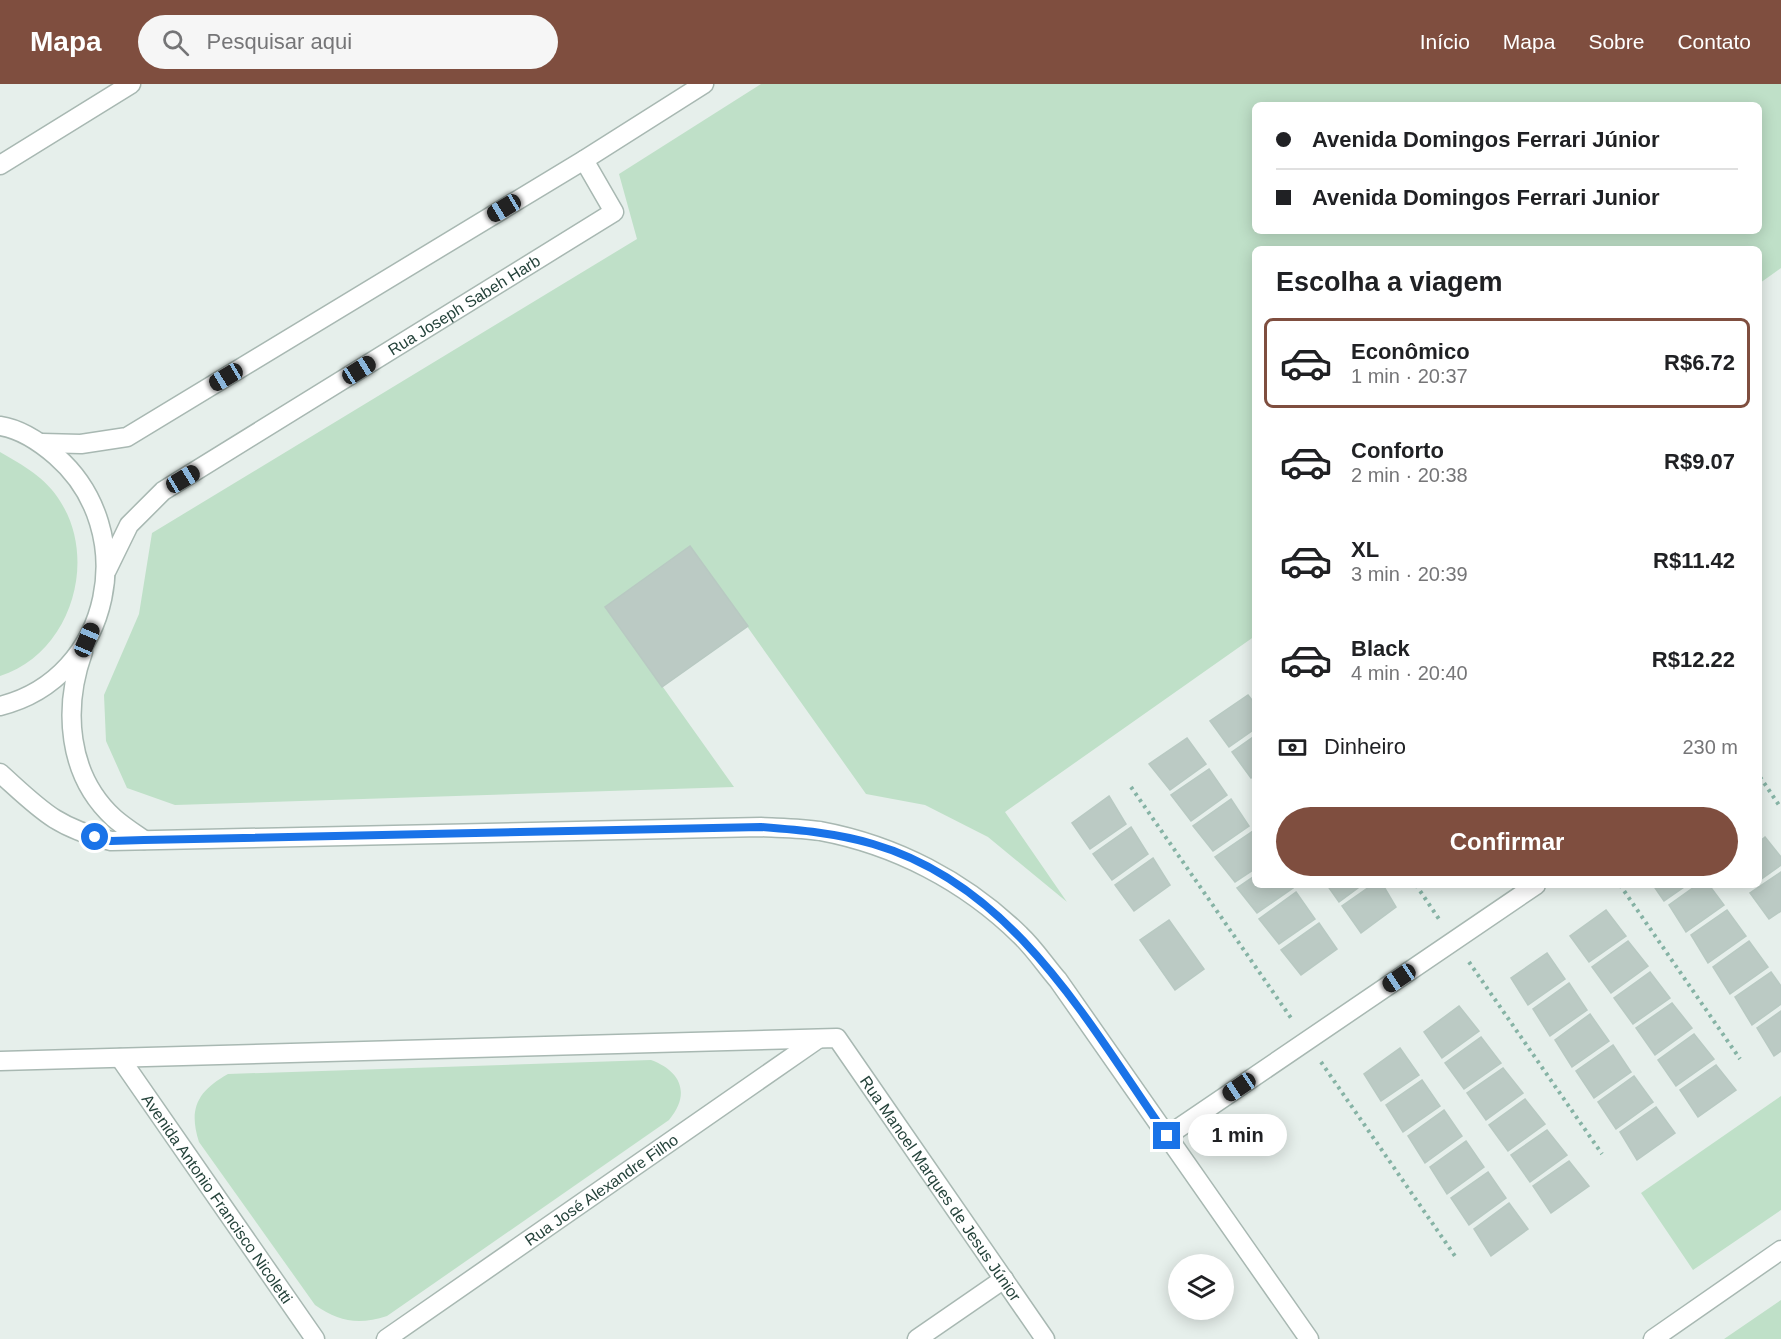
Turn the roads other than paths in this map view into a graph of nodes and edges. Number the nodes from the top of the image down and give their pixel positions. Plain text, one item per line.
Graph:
1 (131, 84) edge
2 (704, 84) edge
3 (584, 160) junction
4 (0, 165) edge
5 (0, 426) edge
6 (42, 444) junction
7 (107, 570) junction
8 (87, 640) junction
9 (0, 706) edge
10 (0, 773) edge
11 (144, 840) junction
12 (1532, 888) edge
13 (818, 1039) junction
14 (120, 1058) junction
15 (0, 1061) edge
16 (1167, 1136) junction
17 (1781, 1250) edge
18 (1004, 1279) junction
19 (315, 1339) edge
20 (386, 1339) edge
21 (917, 1339) edge
22 (1045, 1339) edge
23 (1309, 1339) edge
24 (1653, 1339) edge

1 - 4 street
2 - 3 street
3 - 6 street
3 - 7 street, Rua Joseph Sabeh Harb
5 - 6 street
6 - 7 street
7 - 8 street
8 - 9 street
8 - 11 street
10 - 11 street
11 - 16 street
12 - 16 street
13 - 14 street
13 - 18 street, Rua Manoel Marques de Jesus Júnior
13 - 20 street, Rua José Alexandre Filho
14 - 15 street
14 - 19 street, Avenida Antonio Francisco Nicoletti
16 - 23 street
17 - 24 street
18 - 21 street
18 - 22 street, Rua Manoel Marques de Jesus Júnior

